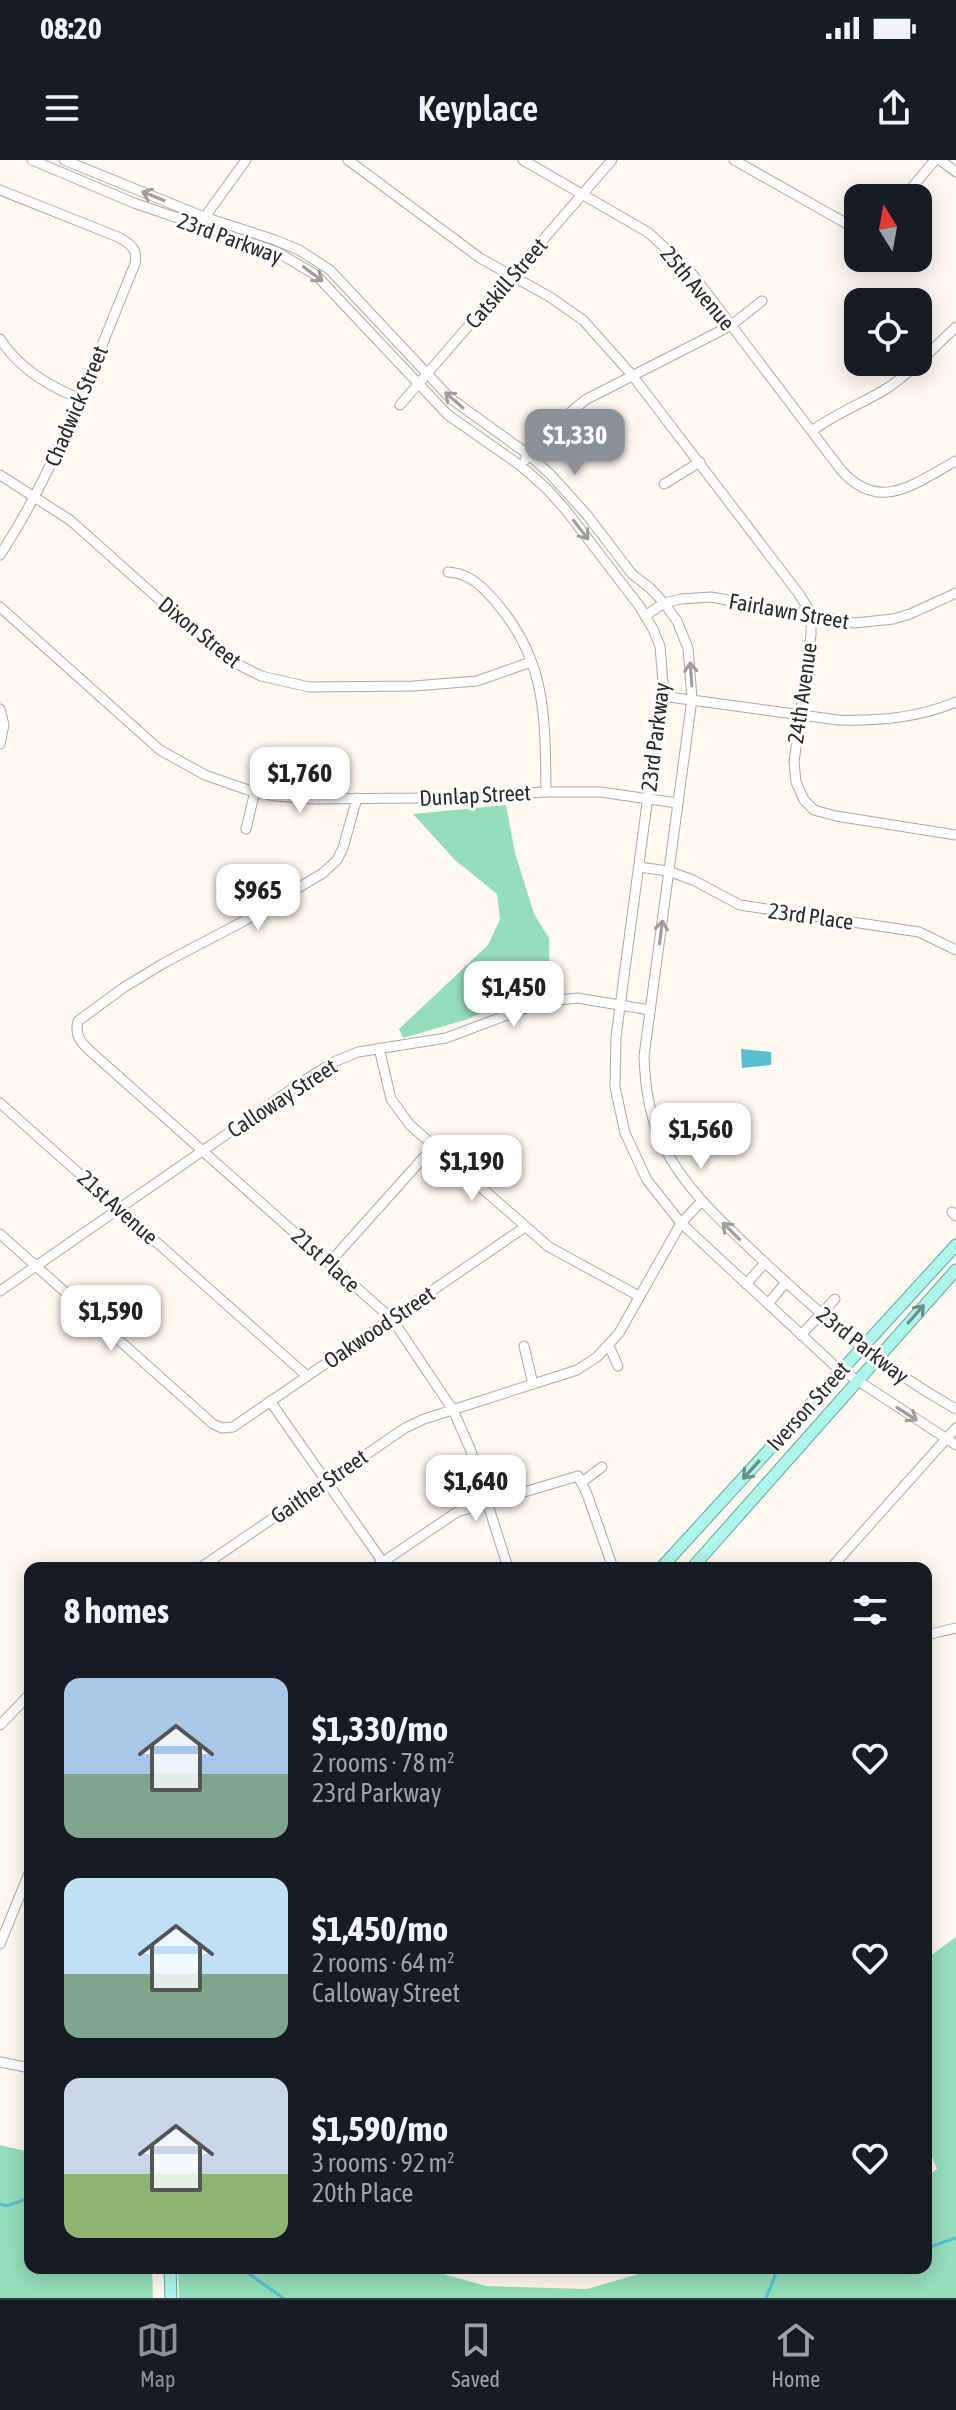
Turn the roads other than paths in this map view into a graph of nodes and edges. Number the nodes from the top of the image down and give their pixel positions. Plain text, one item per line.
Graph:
1 (32, 160) edge
2 (64, 160) edge
3 (101, 160) edge
4 (246, 160) edge
5 (348, 160) edge
6 (523, 160) edge
7 (612, 160) edge
8 (734, 160) edge
9 (938, 160) edge
10 (92, 171) junction
11 (956, 172) edge
12 (86, 183) junction
13 (916, 184) edge
14 (0, 190) edge
15 (583, 194) junction
16 (204, 217) junction
17 (844, 222) edge
18 (197, 227) junction
19 (513, 275) junction
20 (762, 301) dead end
21 (730, 326) junction
22 (956, 327) edge
23 (0, 339) edge
24 (427, 374) junction
25 (632, 375) junction
26 (418, 386) junction
27 (78, 398) junction
28 (400, 405) dead end
29 (812, 431) junction
30 (529, 455) junction
31 (956, 461) edge
32 (700, 462) junction
33 (521, 466) junction
34 (0, 475) edge
35 (664, 484) dead end
36 (35, 497) junction
37 (0, 555) edge
38 (448, 572) dead end
39 (956, 593) edge
40 (664, 603) junction
41 (0, 607) edge
42 (811, 613) junction
43 (645, 616) junction
44 (531, 662) junction
45 (662, 696) junction
46 (692, 699) junction
47 (956, 702) edge
48 (0, 709) edge
49 (800, 715) junction
50 (0, 744) edge
51 (255, 791) junction
52 (546, 792) junction
53 (357, 798) junction
54 (648, 800) junction
55 (677, 803) junction
56 (246, 829) dead end
57 (956, 835) edge
58 (639, 867) junction
59 (668, 871) junction
60 (956, 950) edge
61 (619, 1006) junction
62 (650, 1010) junction
63 (379, 1048) junction
64 (0, 1103) edge
65 (433, 1147) junction
66 (201, 1151) junction
67 (702, 1201) junction
68 (118, 1208) junction
69 (681, 1223) junction
70 (525, 1227) junction
71 (0, 1234) edge
72 (956, 1245) edge
73 (330, 1262) junction
74 (765, 1263) junction
75 (36, 1265) junction
76 (956, 1270) edge
77 (786, 1282) junction
78 (746, 1284) junction
79 (0, 1291) edge
80 (639, 1296) junction
81 (835, 1299) dead end
82 (768, 1304) junction
83 (821, 1314) junction
84 (392, 1319) junction
85 (801, 1335) junction
86 (524, 1346) dead end
87 (609, 1346) junction
88 (862, 1348) junction
89 (878, 1359) junction
90 (618, 1366) dead end
91 (840, 1370) junction
92 (307, 1376) junction
93 (858, 1381) junction
94 (533, 1384) junction
95 (270, 1401) junction
96 (956, 1409) edge
97 (453, 1410) junction
98 (956, 1428) edge
99 (946, 1439) junction
100 (956, 1445) edge
101 (602, 1467) dead end
102 (580, 1479) junction
103 (326, 1480) junction
104 (488, 1502) junction
105 (209, 1562) edge
106 (378, 1562) edge
107 (386, 1562) edge
108 (506, 1562) edge
109 (611, 1562) edge
110 (666, 1562) edge
111 (697, 1562) edge
112 (836, 1562) edge
113 (956, 1628) edge
114 (932, 1634) edge
115 (24, 1700) edge
116 (0, 1725) edge
117 (24, 1886) edge
118 (0, 1944) edge
119 (0, 2062) edge
120 (24, 2067) edge
121 (170, 2274) edge
122 (171, 2298) edge

1 - 12 street, 23rd Parkway
2 - 10 street, 23rd Parkway
3 - 10 street
4 - 16 street
5 - 19 street, 24th Avenue
6 - 15 street, 25th Avenue
7 - 15 street, Catskill Street
8 - 17 street
9 - 11 street
9 - 13 street
10 - 12 street
16 -> 10 street, 23rd Parkway
12 - 18 street, 23rd Parkway
14 - 27 street, Chadwick Street
15 - 19 street, Catskill Street
15 - 21 street, 25th Avenue
16 - 18 street
16 - 24 street, 23rd Parkway
18 -> 26 street, 23rd Parkway
19 - 24 street, Catskill Street
19 - 25 street, 24th Avenue
20 - 21 street
21 - 25 street
21 - 29 street, 25th Avenue
22 - 29 street
23 - 27 street
24 - 26 street, Catskill Street
30 -> 24 street, 23rd Parkway
25 - 30 street
25 - 32 street, 24th Avenue
26 - 28 street, Catskill Street
26 - 33 street, 23rd Parkway
27 - 36 street, Chadwick Street
29 - 31 street, 25th Avenue
30 - 33 street
30 - 40 street, 23rd Parkway
32 - 35 street
32 - 42 street, 24th Avenue
33 -> 43 street, 23rd Parkway
34 - 36 street, Dixon Street
36 - 37 street, Chadwick Street
36 - 44 street, Dixon Street
38 - 44 street
39 - 42 street, Fairlawn Street
40 - 42 street, Fairlawn Street
40 - 43 street
46 -> 40 street, 23rd Parkway
41 - 51 street, Dunlap Street
42 - 49 street, 24th Avenue
43 - 45 street, 23rd Parkway
44 - 52 street
45 - 46 street
45 - 54 street, 23rd Parkway
46 - 49 street
46 - 55 street, 23rd Parkway
47 - 49 street
48 - 50 street
49 - 57 street, 24th Avenue
51 - 53 street, Dunlap Street
51 - 56 street
52 - 53 street, Dunlap Street
52 - 54 street, Dunlap Street
53 - 66 street, 21st Place
54 - 55 street, Dunlap Street
54 - 58 street, 23rd Parkway
55 - 59 street, 23rd Parkway
58 - 59 street, 23rd Place
58 - 61 street, 23rd Parkway
59 - 60 street, 23rd Place
62 -> 59 street, 23rd Parkway
61 - 62 street, Calloway Street
61 - 63 street, Calloway Street
61 - 69 street, 23rd Parkway
62 - 67 street, 23rd Parkway
63 - 65 street
63 - 66 street, Calloway Street
64 - 68 street, 21st Avenue
65 - 70 street
65 - 73 street
66 - 68 street, Calloway Street
66 - 73 street, 21st Place
67 - 69 street, Gaither Street
74 -> 67 street, 23rd Parkway
68 - 75 street, Calloway Street
68 - 92 street, 21st Avenue
69 - 78 street, 23rd Parkway
69 - 80 street, Gaither Street
70 - 80 street
70 - 84 street, Oakwood Street
71 - 75 street
72 - 88 main road, Iverson Street
73 - 84 street, 21st Place
74 - 77 street, 23rd Parkway
74 - 78 street
75 - 79 street, Calloway Street
75 - 95 street, Oakwood Street
89 -> 76 main road, Iverson Street
77 - 82 street
77 - 83 street, 23rd Parkway
78 - 82 street, 23rd Parkway
80 - 87 street, Gaither Street
81 - 83 street
82 - 85 street, 23rd Parkway
83 - 85 street
83 - 88 street, 23rd Parkway
84 - 92 street, Oakwood Street
84 - 97 street, 21st Place
85 - 91 street, 23rd Parkway
86 - 94 street
87 - 90 street
87 - 94 street, Gaither Street
88 - 89 street, 23rd Parkway
88 - 91 main road, Iverson Street
89 - 93 main road, Iverson Street
89 - 96 street, 23rd Parkway
91 - 93 street, 23rd Parkway
91 -> 110 main road, Iverson Street
92 - 95 street, Oakwood Street
93 -> 99 street, 23rd Parkway
93 - 111 main road, Iverson Street
94 - 97 street, Gaither Street
95 - 103 street
97 - 103 street, Gaither Street
97 - 104 street, 21st Place
98 - 99 street
99 - 100 street, 23rd Parkway
99 - 112 street
101 - 102 street
102 - 104 street
102 - 109 street
103 - 105 street, Gaither Street
103 - 106 street
104 - 107 street
104 - 108 street, 21st Place
113 - 114 street
115 - 116 street
117 - 118 street
119 - 120 street
121 - 122 main road

